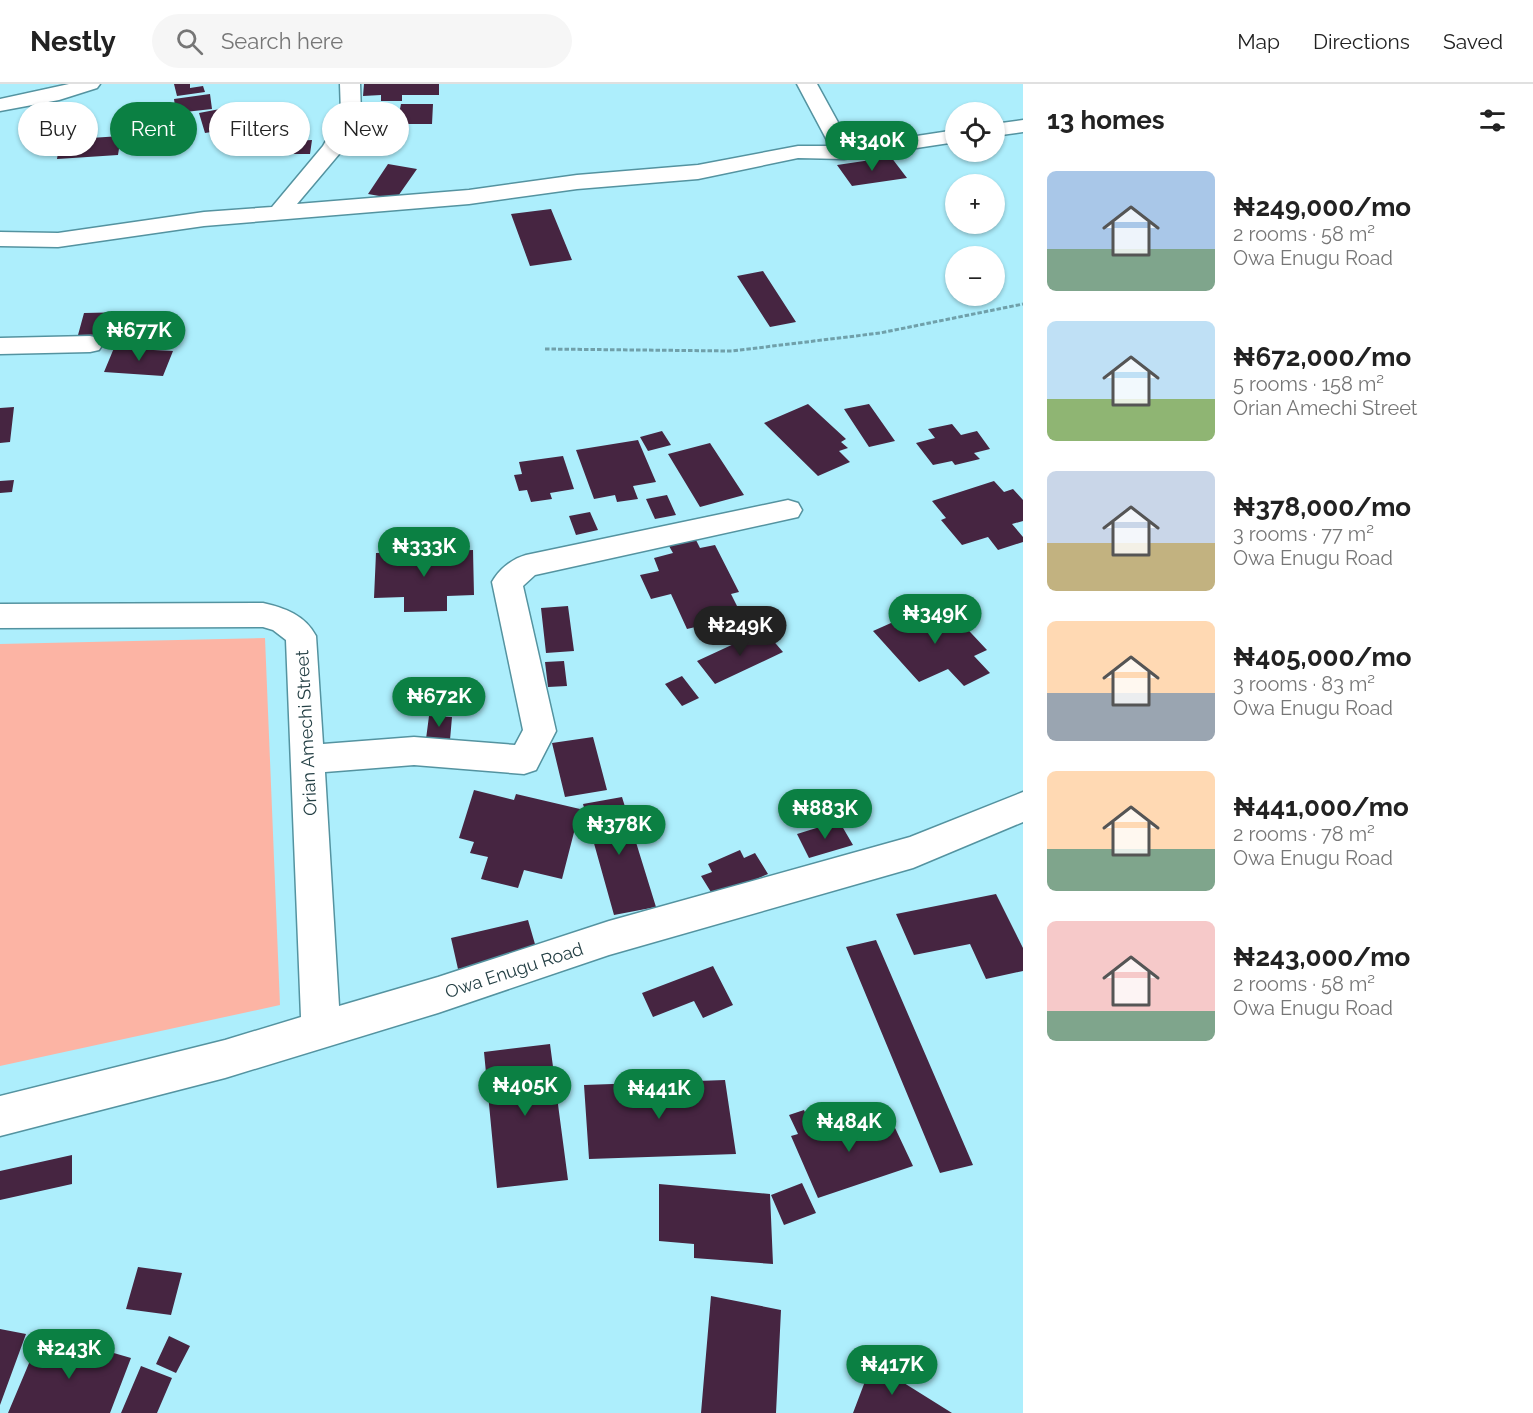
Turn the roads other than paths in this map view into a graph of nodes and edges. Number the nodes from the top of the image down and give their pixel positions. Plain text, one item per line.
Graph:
1 (90, 84) edge
2 (350, 84) edge
3 (807, 84) edge
4 (0, 105) edge
5 (1023, 126) edge
6 (1005, 128) edge
7 (945, 138) edge
8 (844, 153) junction
9 (280, 211) junction
10 (0, 239) edge
11 (90, 344) dead end
12 (0, 346) edge
13 (788, 510) dead end
14 (0, 616) edge
15 (307, 759) junction
16 (1023, 807) edge
17 (321, 1030) junction
18 (0, 1116) edge

1 - 4 street
2 - 9 street
3 - 8 street
5 - 6 street
7 - 8 street
8 - 9 street
9 - 10 street
11 - 12 street
13 - 15 street
14 - 15 street, Orian Amechi Street
15 - 17 street, Orian Amechi Street
16 - 17 street, Owa Enugu Road
17 - 18 street, Owa Enugu Road

